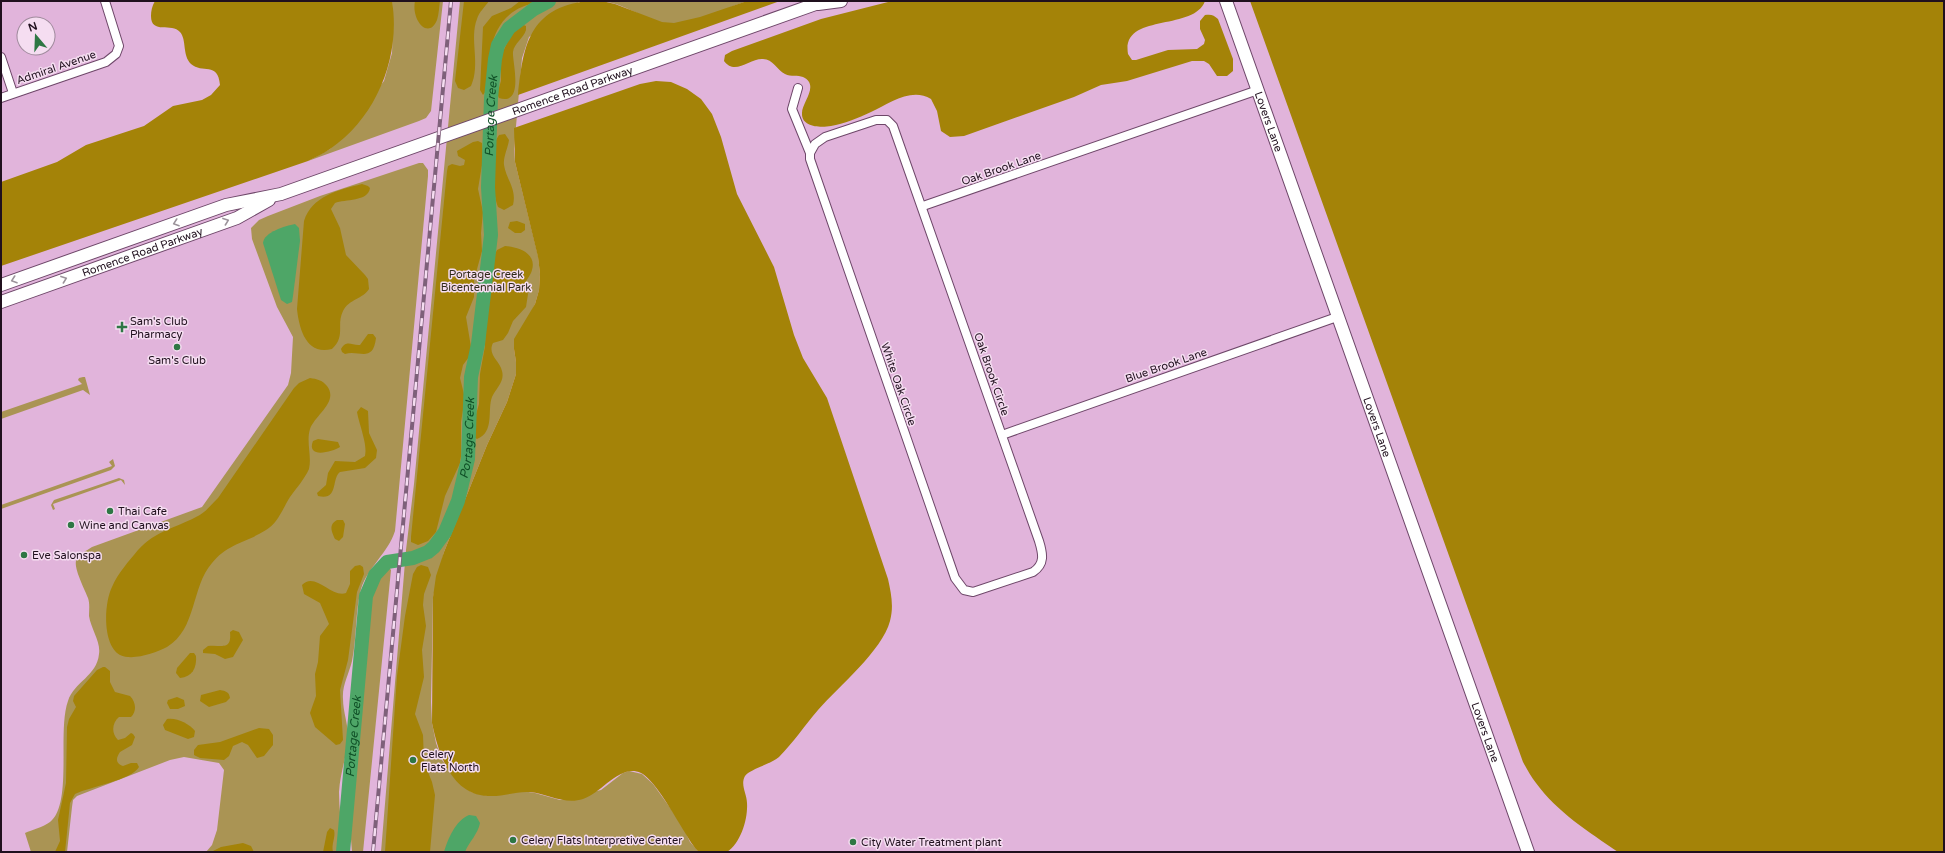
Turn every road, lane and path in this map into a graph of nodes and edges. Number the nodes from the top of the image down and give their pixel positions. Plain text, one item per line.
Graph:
1 (105, 1) edge
2 (841, 1) edge
3 (1226, 1) edge
4 (821, 3) edge
5 (1, 57) edge
6 (798, 88) dead end
7 (1258, 90) junction
8 (13, 93) junction
9 (1, 98) edge
10 (810, 153) junction
11 (281, 194) junction
12 (923, 206) junction
13 (36, 272) junction
14 (1, 285) edge
15 (42, 287) junction
16 (1, 302) edge
17 (1337, 317) junction
18 (1002, 435) junction
19 (1041, 548) joint
20 (1528, 852) edge

1 - 8 street, Admiral Avenue
2 - 4 street, Romence Road Parkway
3 - 7 street, Lovers Lane
4 - 11 street, Romence Road Parkway
5 - 8 street
6 - 10 street, White Oak Circle
7 - 12 street, Oak Brook Lane
7 - 17 street, Lovers Lane
8 - 9 street, Admiral Avenue
10 - 12 street
10 - 19 street, White Oak Circle
11 -> 13 street, Romence Road Parkway
15 -> 11 street, Romence Road Parkway
12 - 18 street, Oak Brook Circle
13 -> 14 street, Romence Road Parkway
13 - 15 street
15 - 16 street, Romence Road Parkway
17 - 18 street, Blue Brook Lane
17 - 20 street, Lovers Lane
18 - 19 street, Oak Brook Circle

